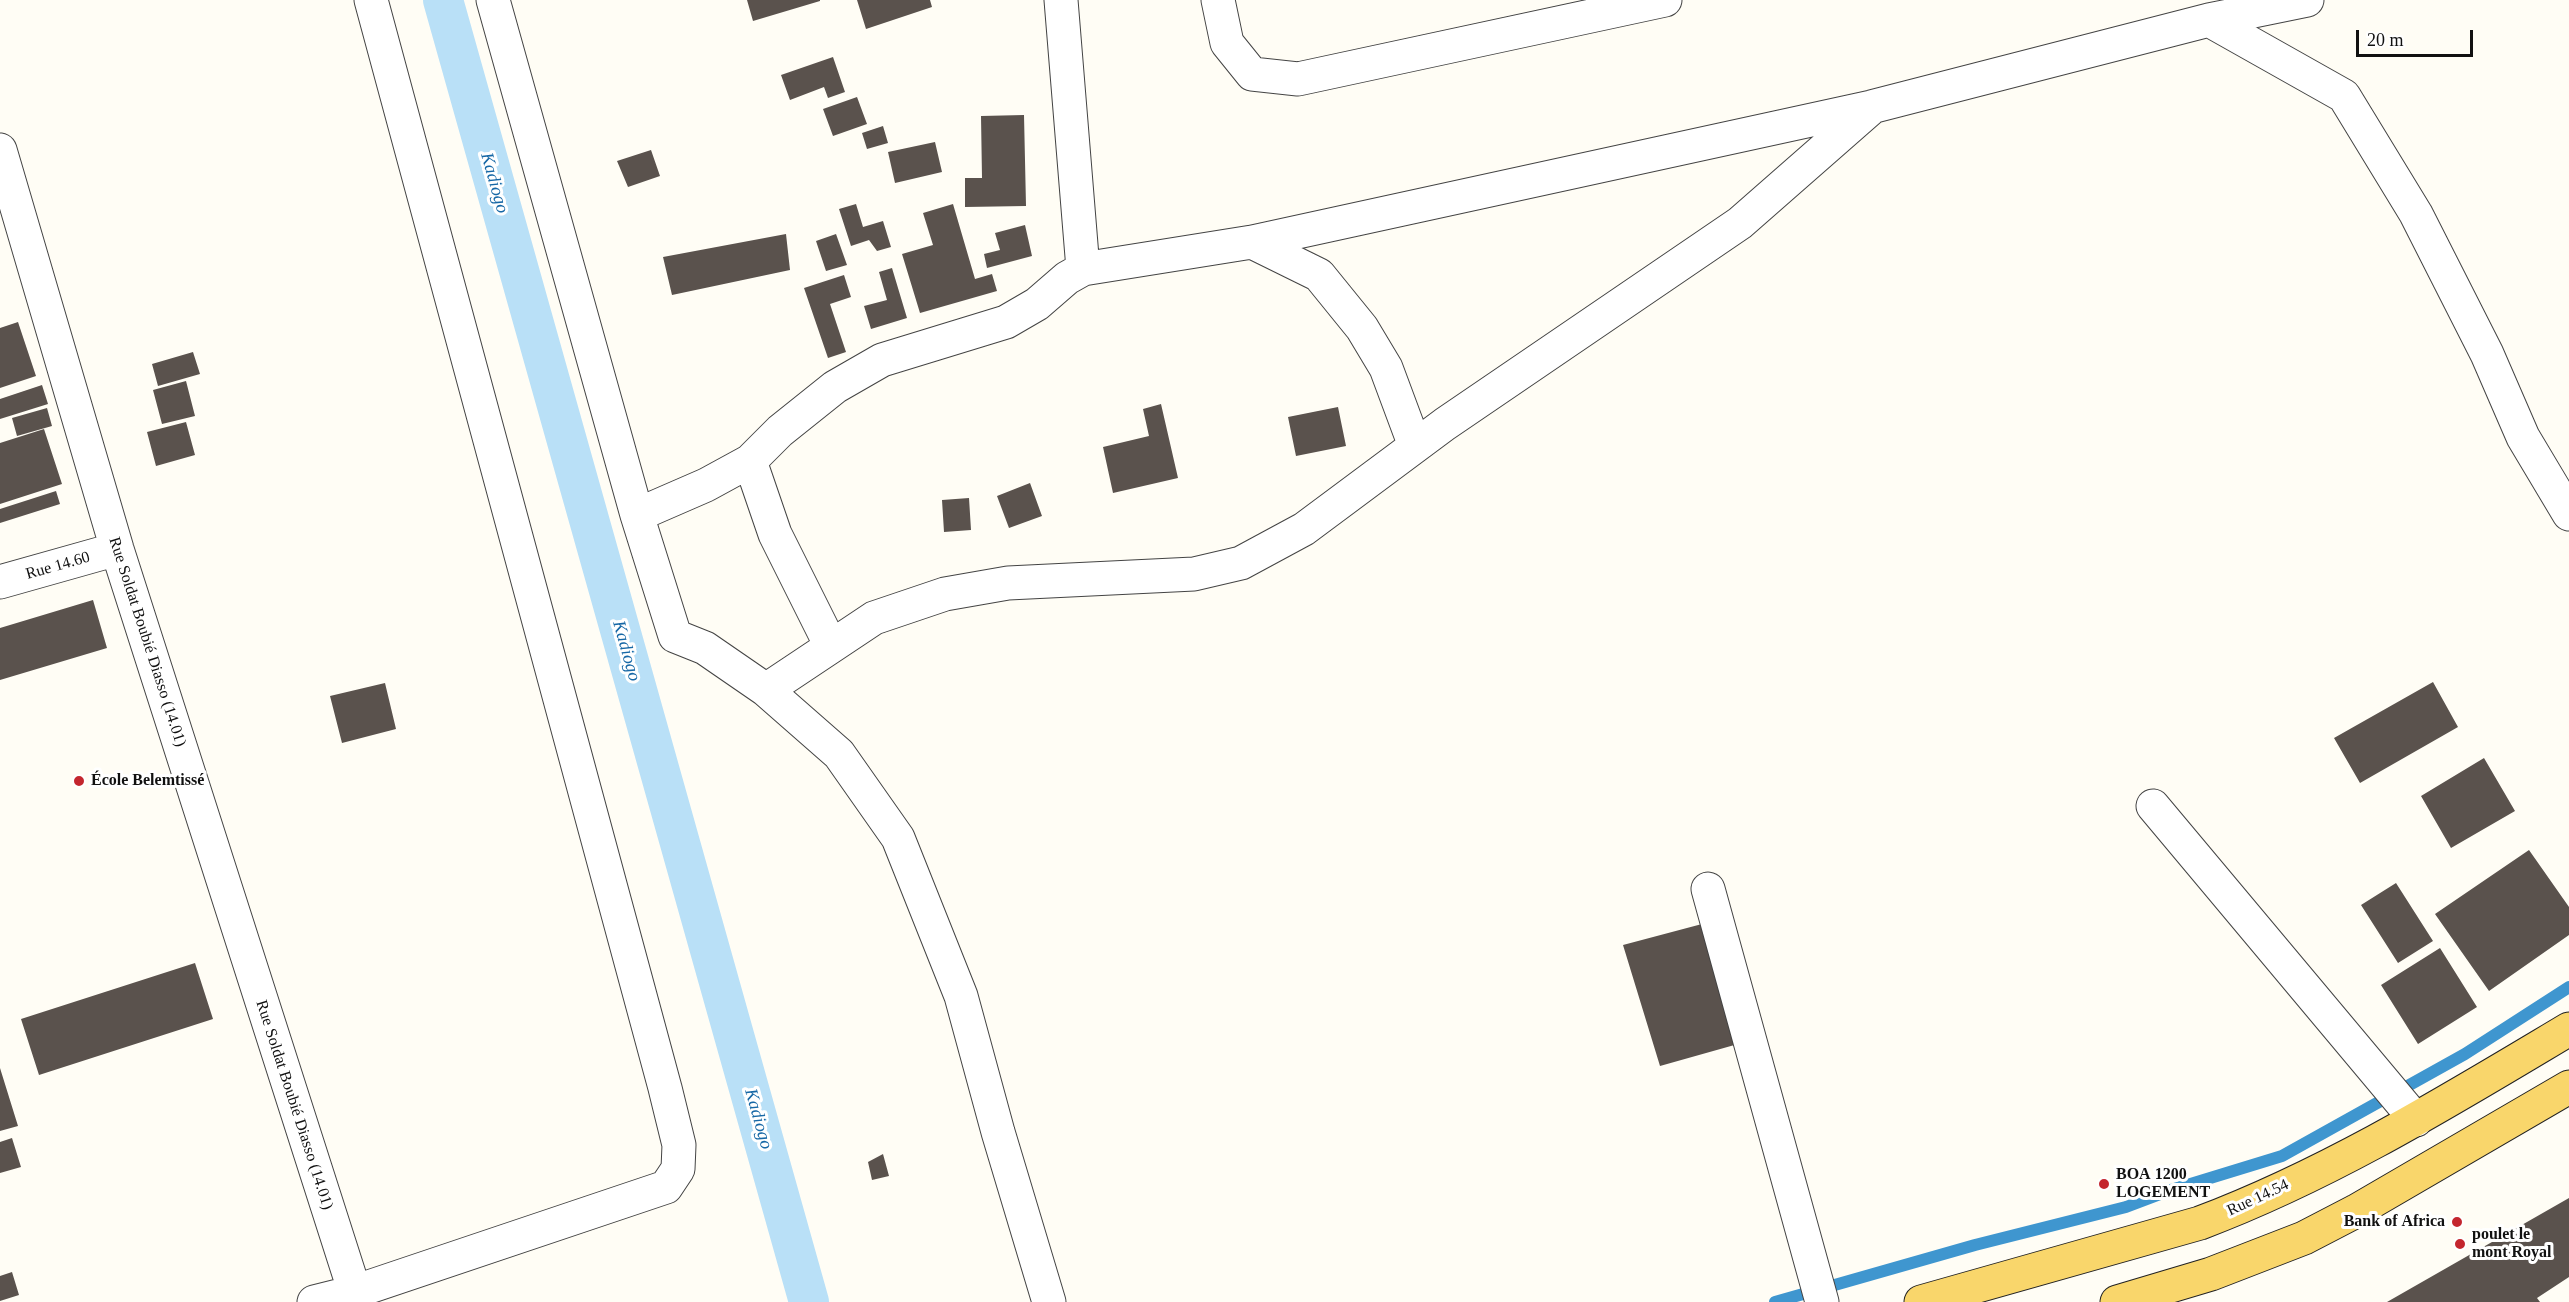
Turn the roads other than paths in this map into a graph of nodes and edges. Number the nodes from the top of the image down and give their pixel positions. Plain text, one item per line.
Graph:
1 (371, 0) edge
2 (493, 0) edge
3 (1061, 0) edge
4 (1218, 0) edge
5 (1665, 0) edge
6 (2307, 0) edge
7 (2209, 20) junction
8 (1871, 107) junction
9 (0, 150) edge
10 (9, 213) edge
11 (1252, 242) junction
12 (1083, 269) junction
13 (1415, 446) junction
14 (750, 461) junction
15 (2569, 514) edge
16 (637, 515) junction
17 (117, 549) junction
18 (0, 582) edge
19 (831, 646) junction
20 (766, 690) junction
21 (2153, 806) dead end
22 (1708, 889) dead end
23 (2569, 1029) edge
24 (2569, 1087) edge
25 (2416, 1120) junction
26 (356, 1297) edge
27 (314, 1302) edge
28 (1049, 1302) edge
29 (1822, 1302) edge
30 (1920, 1302) edge
31 (2117, 1302) edge

1 - 26 street
2 - 16 street
3 - 12 street
4 - 5 street
6 - 7 street
7 - 8 street
7 - 15 street
8 - 11 street
8 - 13 street
9 - 10 street, Rue Soldat Boubié Diasso (14.01)
10 - 17 street, Rue Soldat Boubié Diasso (14.01)
11 - 12 street
11 - 13 street
12 - 14 street
13 - 19 street
14 - 16 street
14 - 19 street
16 - 20 street
17 - 18 street, Rue 14.60
17 - 26 street, Rue Soldat Boubié Diasso (14.01)
19 - 20 street
20 - 28 street
21 - 25 street
22 - 29 street
23 - 25 main road, Rue 14.54
24 - 31 main road
25 - 30 main road, Rue 14.54
26 - 27 street

